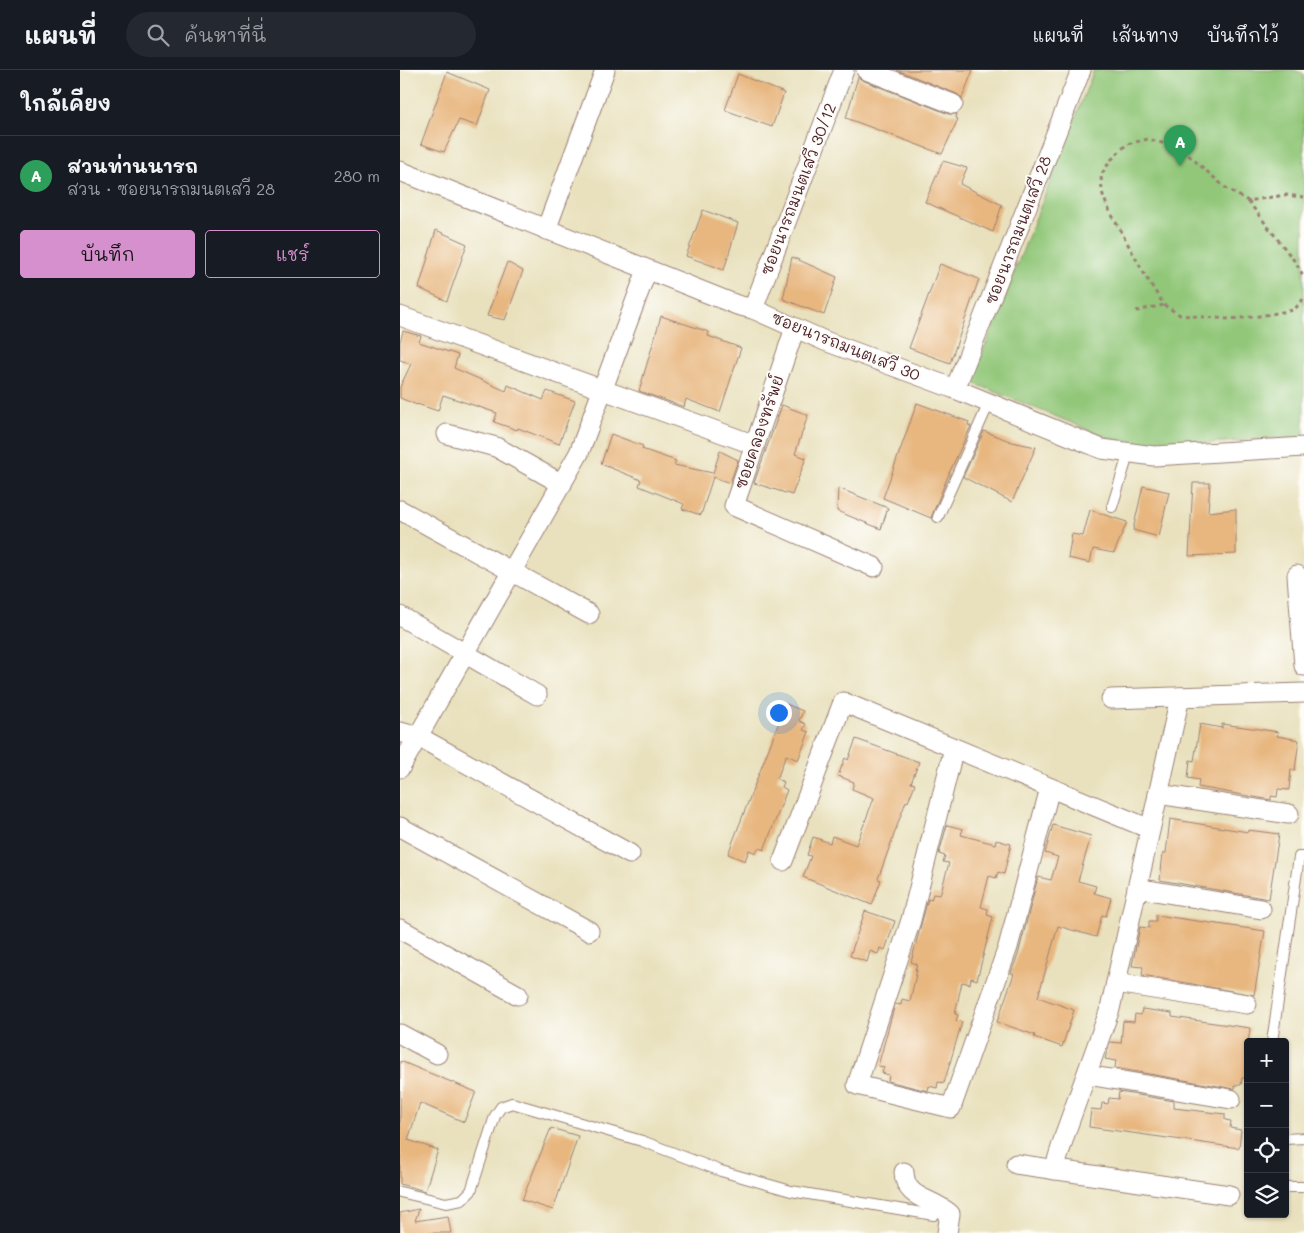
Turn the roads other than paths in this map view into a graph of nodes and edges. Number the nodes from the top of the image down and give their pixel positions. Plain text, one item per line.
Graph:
1 (605, 70) edge
2 (844, 70) edge
3 (866, 70) edge
4 (1081, 70) edge
5 (952, 104) dead end
6 (400, 171) edge
7 (546, 230) junction
8 (646, 270) junction
9 (752, 309) junction
10 (400, 316) edge
11 (795, 328) junction
12 (955, 389) junction
13 (602, 390) junction
14 (989, 403) junction
15 (447, 434) dead end
16 (755, 446) junction
17 (1304, 447) edge
18 (1129, 452) junction
19 (562, 484) junction
20 (1112, 508) dead end
21 (400, 510) edge
22 (938, 517) dead end
23 (874, 567) dead end
24 (512, 572) junction
25 (1297, 575) dead end
26 (589, 614) dead end
27 (400, 616) edge
28 (466, 654) junction
29 (1304, 666) edge
30 (1304, 693) edge
31 (537, 695) dead end
32 (1180, 697) junction
33 (1111, 699) dead end
34 (400, 732) edge
35 (419, 736) junction
36 (954, 748) junction
37 (400, 768) edge
38 (1050, 788) junction
39 (1158, 794) junction
40 (1289, 814) dead end
41 (400, 827) edge
42 (1150, 829) junction
43 (630, 854) dead end
44 (1304, 857) edge
45 (783, 861) dead end
46 (1137, 888) junction
47 (1261, 909) dead end
48 (400, 929) edge
49 (589, 931) dead end
50 (1116, 983) junction
51 (518, 995) dead end
52 (1247, 1004) dead end
53 (400, 1034) edge
54 (1273, 1038) edge
55 (437, 1054) dead end
56 (1087, 1075) junction
57 (1231, 1099) dead end
58 (1304, 1138) edge
59 (1289, 1139) edge
60 (1016, 1164) dead end
61 (1054, 1170) junction
62 (904, 1172) dead end
63 (1289, 1187) edge
64 (1304, 1187) edge
65 (400, 1192) edge
66 (1229, 1195) dead end
67 (934, 1215) dead end
68 (947, 1233) edge

1 - 7 street
2 - 9 street, ซอยนารถมนตเสวี 30/12
3 - 5 street
4 - 12 street, ซอยนารถมนตเสวี 28
6 - 7 street, ซอยนารถมนตเสวี 30
7 - 8 street, ซอยนารถมนตเสวี 30
8 - 9 street, ซอยนารถมนตเสวี 30
8 - 13 street
9 - 11 street, ซอยนารถมนตเสวี 30
10 - 13 street
11 - 12 street, ซอยนารถมนตเสวี 30
11 - 16 street, ซอยคลองทรัพย์
12 - 14 street, ซอยนารถมนตเสวี 30
13 - 16 street
13 - 19 street
14 - 18 street, ซอยนารถมนตเสวี 30
14 - 22 lane
15 - 19 street
16 - 23 street, ซอยคลองทรัพย์
17 - 18 street, ซอยนารถมนตเสวี 30
18 - 20 lane
19 - 24 street
21 - 24 street
24 - 26 street
24 - 28 street
25 - 29 street
27 - 28 street
28 - 31 street
28 - 35 street
30 - 32 street
32 - 33 street
32 - 39 street
34 - 35 street
35 - 37 street
35 - 43 street
36 - 38 street
36 - 38 street
36 - 45 street
38 - 42 street
39 - 40 street
39 - 42 street
41 - 49 street
42 - 46 street
44 - 54 lane
46 - 47 street
46 - 50 street
48 - 51 street
50 - 52 street
50 - 56 street
53 - 55 street
56 - 57 street
56 - 61 street
58 - 59 lane
60 - 61 street
61 - 66 street
62 - 68 street
63 - 64 lane
65 - 67 lane

